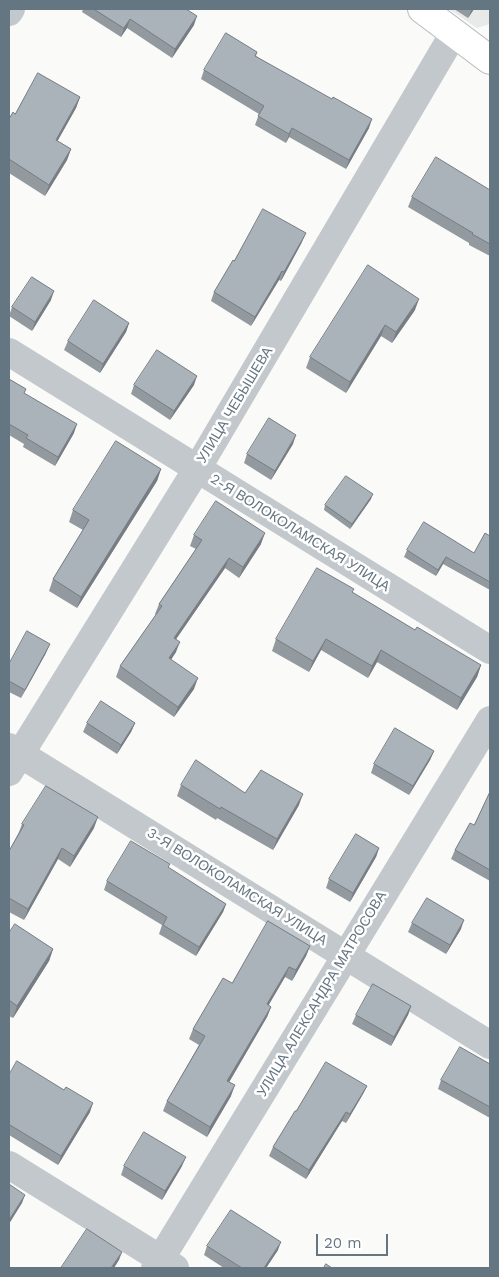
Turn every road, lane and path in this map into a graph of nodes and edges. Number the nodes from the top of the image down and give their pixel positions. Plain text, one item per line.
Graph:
1 (11, 9) edge
2 (422, 9) edge
3 (9, 12) edge
4 (454, 33) junction
5 (490, 60) edge
6 (9, 352) edge
7 (197, 469) junction
8 (490, 650) edge
9 (490, 720) edge
10 (12, 757) edge
11 (346, 955) junction
12 (490, 1045) edge
13 (9, 1165) edge
14 (163, 1265) edge

1 - 3 street
2 - 4 main road
4 - 5 main road
4 - 7 street, УЛИЦА ЧЕБЫШЕВА
6 - 7 street, 2-Я ВОЛОКОЛАМСКАЯ УЛИЦА
7 - 8 street, 2-Я ВОЛОКОЛАМСКАЯ УЛИЦА
7 - 10 street, УЛИЦА ЧЕБЫШЕВА
9 - 11 street, УЛИЦА АЛЕКСАНДРА МАТРОСОВА
10 - 11 street, 3-Я ВОЛОКОЛАМСКАЯ УЛИЦА
11 - 12 street, 3-Я ВОЛОКОЛАМСКАЯ УЛИЦА
11 - 14 street, УЛИЦА АЛЕКСАНДРА МАТРОСОВА
13 - 14 street

